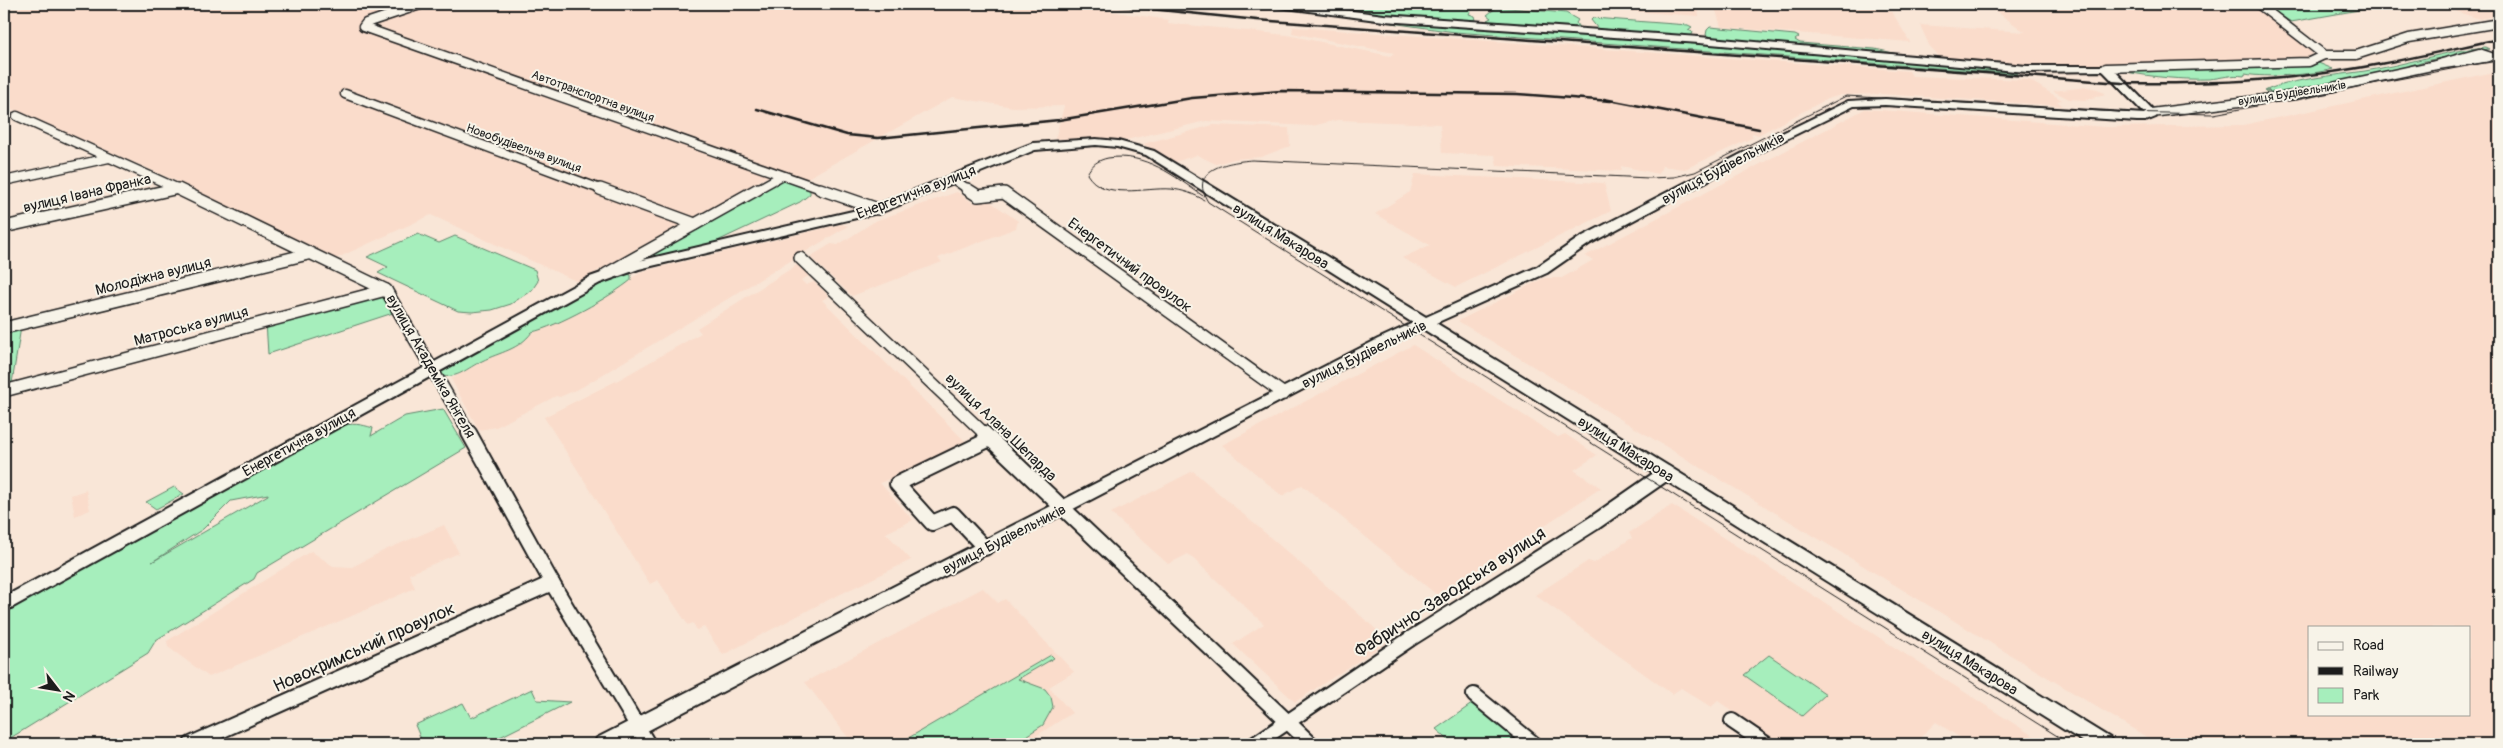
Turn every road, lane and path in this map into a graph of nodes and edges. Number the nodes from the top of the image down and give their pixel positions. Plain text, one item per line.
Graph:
1 (423, 4) edge
2 (1279, 4) edge
3 (2258, 4) edge
4 (2499, 23) edge
5 (2324, 55) junction
6 (2431, 66) junction
7 (2106, 68) junction
8 (345, 94) dead end
9 (2151, 112) junction
10 (17, 116) dead end
11 (1150, 153) joint
12 (109, 158) junction
13 (781, 176) junction
14 (953, 179) junction
15 (4, 181) edge
16 (176, 188) junction
17 (878, 210) junction
18 (695, 224) junction
19 (4, 227) edge
20 (308, 254) junction
21 (800, 258) dead end
22 (595, 280) junction
23 (386, 290) junction
24 (1423, 324) junction
25 (4, 328) edge
26 (432, 369) junction
27 (4, 391) edge
28 (1284, 394) junction
29 (990, 439) junction
30 (1666, 474) junction
31 (1063, 508) junction
32 (985, 548) junction
33 (552, 583) junction
34 (4, 605) edge
35 (1474, 695) dead end
36 (1732, 720) dead end
37 (1288, 722) junction
38 (643, 736) edge
39 (191, 744) edge
40 (604, 744) edge
41 (1256, 744) edge
42 (1311, 744) edge
43 (1534, 744) edge
44 (1766, 744) edge
45 (2102, 744) edge

1 - 13 street, Автотранспортна вулиця
2 - 7 street, вулиця Будівельників
3 - 5 street
4 - 5 street, вулиця Будівельників
5 - 7 street, вулиця Будівельників
6 - 6 street, вулиця Будівельників
6 - 9 street, вулиця Будівельників
7 - 9 street
8 - 18 street, Новобудівельна вулиця
9 - 24 street, вулиця Будівельників
10 - 12 street, вулиця Академіка Янгеля
11 - 14 street, Енергетична вулиця
11 - 24 street, вулиця Макарова
12 - 15 street
12 - 16 street, вулиця Академіка Янгеля
13 - 17 street, Автотранспортна вулиця
13 - 18 street, Енергетична вулиця
14 - 17 street, Енергетична вулиця
14 - 28 street, Енергетичний провулок
16 - 19 street, вулиця Івана Франка
16 - 20 street, вулиця Академіка Янгеля
17 - 22 street, Енергетична вулиця
18 - 22 street, Енергетична вулиця
20 - 23 street, вулиця Академіка Янгеля
20 - 25 street, Молодіжна вулиця
21 - 29 street, вулиця Алана Шепарда
22 - 26 street, Енергетична вулиця
23 - 26 street, вулиця Академіка Янгеля
23 - 27 street, Матроська вулиця
24 - 28 street, вулиця Будівельників
24 - 30 street, вулиця Макарова
26 - 33 street, вулиця Академіка Янгеля
26 - 34 street, Енергетична вулиця
28 - 31 street, вулиця Будівельників
29 - 31 street, вулиця Алана Шепарда
29 - 32 street
30 - 37 street, Фабрично-Заводська вулиця
30 - 45 street, вулиця Макарова
31 - 32 street, вулиця Будівельників
31 - 37 street, вулиця Алана Шепарда
32 - 38 street, вулиця Будівельників
33 - 38 street, вулиця Академіка Янгеля
33 - 39 street, Новокримський провулок
35 - 43 street
36 - 44 street
37 - 41 street, Фабрично-Заводська вулиця
37 - 42 street, вулиця Алана Шепарда
38 - 40 street, вулиця Будівельників

